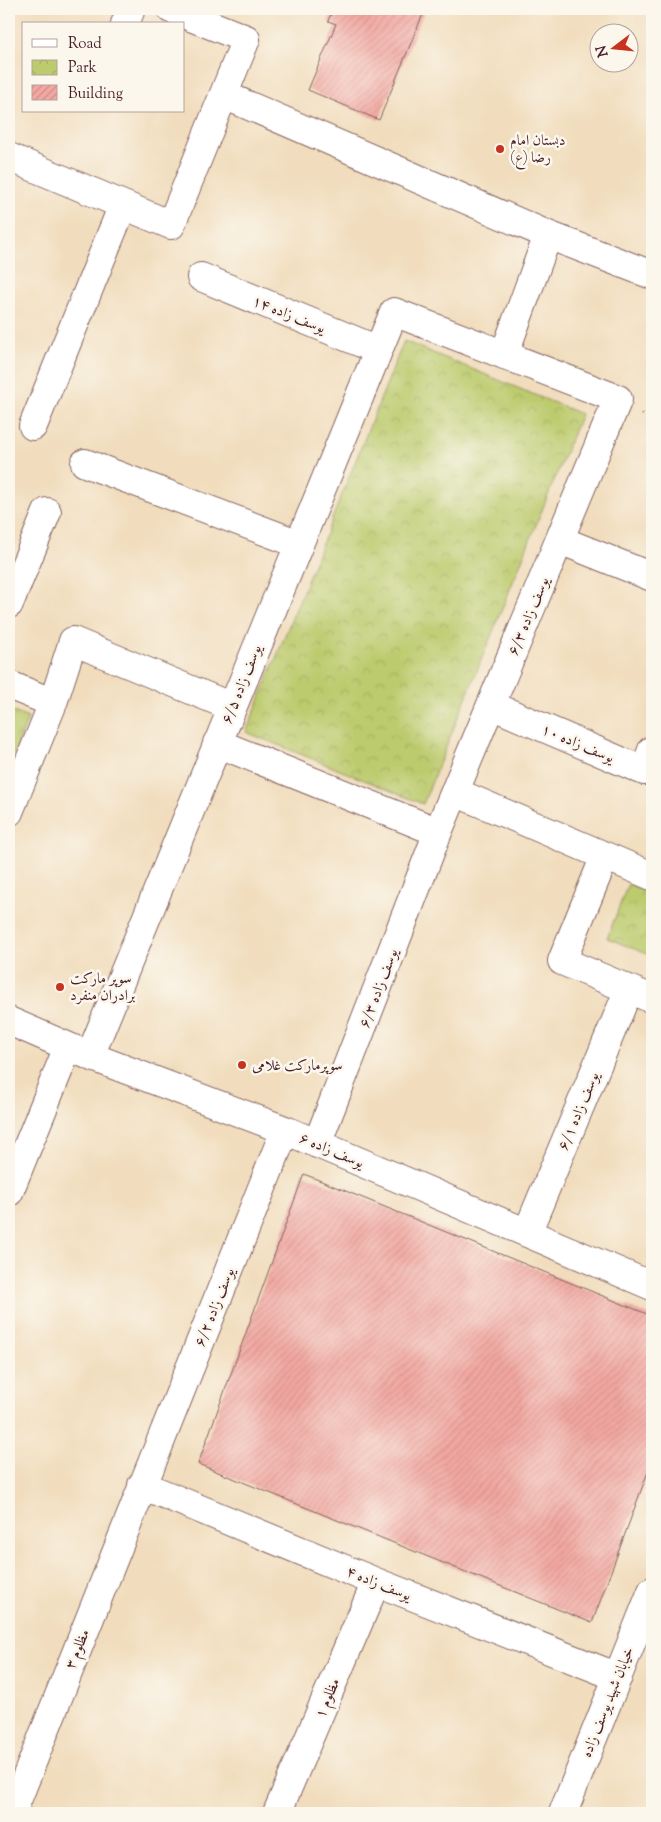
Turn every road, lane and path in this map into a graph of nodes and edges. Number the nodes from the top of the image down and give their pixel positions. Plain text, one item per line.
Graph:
1 (131, 9) edge
2 (171, 9) edge
3 (126, 22) edge
4 (224, 95) junction
5 (9, 157) edge
6 (123, 205) junction
7 (548, 235) junction
8 (652, 275) edge
9 (201, 277) dead end
10 (378, 350) junction
11 (504, 355) junction
12 (33, 426) dead end
13 (85, 463) dead end
14 (47, 512) dead end
15 (560, 540) junction
16 (299, 544) junction
17 (652, 577) edge
18 (9, 604) edge
19 (9, 685) edge
20 (53, 703) junction
21 (491, 705) junction
22 (232, 707) junction
23 (217, 743) junction
24 (652, 750) edge
25 (455, 792) junction
26 (10, 808) edge
27 (438, 832) junction
28 (605, 856) junction
29 (652, 876) edge
30 (641, 994) edge
31 (9, 1021) edge
32 (79, 1051) junction
33 (285, 1130) junction
34 (317, 1144) junction
35 (9, 1192) edge
36 (527, 1233) junction
37 (652, 1286) edge
38 (142, 1485) junction
39 (376, 1582) junction
40 (652, 1591) edge
41 (618, 1677) junction
42 (12, 1813) edge
43 (277, 1813) edge
44 (563, 1813) edge

1 - 3 street
2 - 4 street
4 - 6 street
4 - 7 street
5 - 6 street
6 - 12 street
7 - 8 street
7 - 11 street
9 - 10 street, یوسف زاده ۱۴
10 - 11 street, یوسف زاده ۶/۵
10 - 16 street, یوسف زاده ۶/۵
11 - 15 street, یوسف زاده ۶/۳
13 - 16 street
14 - 18 street
15 - 17 street
15 - 21 street, یوسف زاده ۶/۳
16 - 22 street, یوسف زاده ۶/۵
19 - 20 street
20 - 22 street
20 - 26 street
21 - 24 street, یوسف زاده ۱۰
21 - 25 street, یوسف زاده ۶/۳
22 - 23 street, یوسف زاده ۶/۵
23 - 27 street
23 - 32 street, یوسف زاده ۶/۵
25 - 27 street, یوسف زاده ۶/۳
25 - 28 street
27 - 34 street, یوسف زاده ۶/۳
28 - 29 street
28 - 30 street
30 - 36 street, یوسف زاده ۶/۱
31 - 32 street, یوسف زاده ۶
32 - 33 street, یوسف زاده ۶
32 - 35 street, یوسف زاده ۶/۵
33 - 34 street, یوسف زاده ۶
33 - 38 street, یوسف زاده ۶/۲
34 - 36 street, یوسف زاده ۶
36 - 37 street, یوسف زاده ۶
38 - 39 street, یوسف زاده ۴
38 - 42 street, مظلوم ۳
39 - 41 street, یوسف زاده ۴
39 - 43 street, مظلوم ۱
40 - 41 street, خیابان شهید یوسف زاده
41 - 44 street, خیابان شهید یوسف زاده

